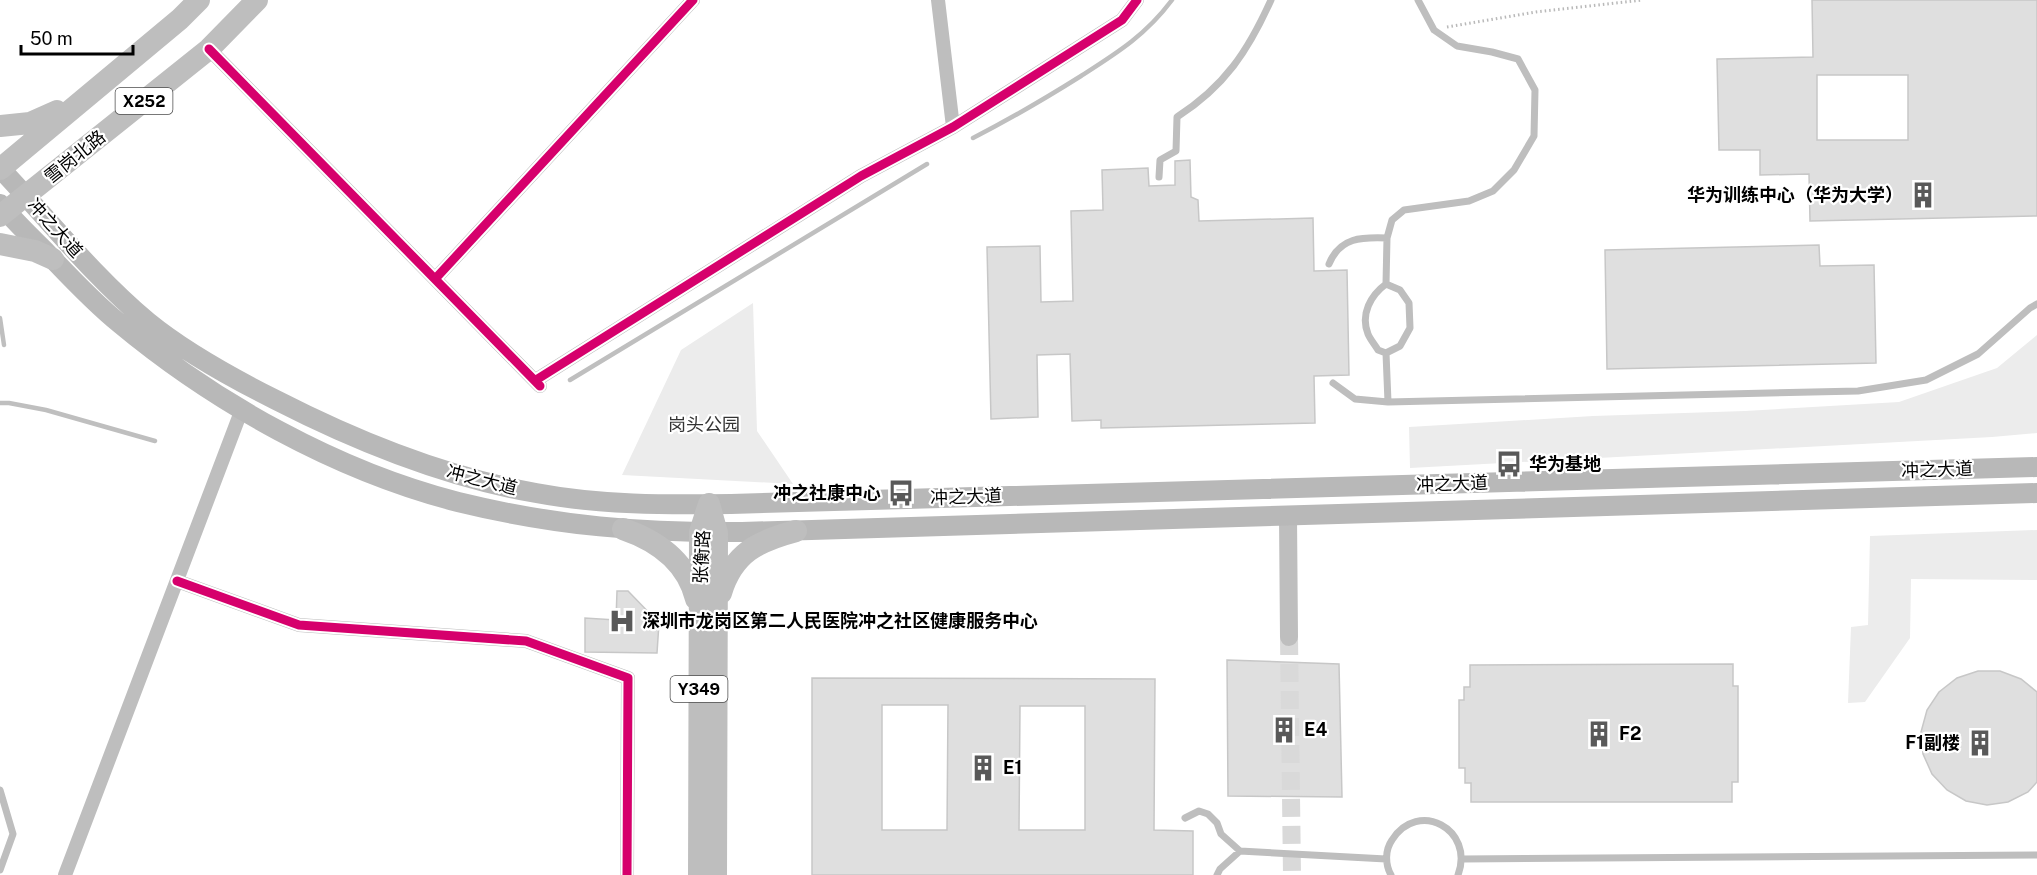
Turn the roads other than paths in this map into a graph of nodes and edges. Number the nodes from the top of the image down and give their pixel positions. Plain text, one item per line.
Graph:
1 (199, 0) edge
2 (257, 0) edge
3 (693, 0) edge
4 (938, 0) edge
5 (1137, 0) edge
6 (1271, 0) edge
7 (1418, 0) edge
8 (209, 49) junction
9 (86, 97) junction
10 (0, 126) edge
11 (953, 127) junction
12 (0, 168) edge
13 (1160, 177) dead end
14 (26, 196) junction
15 (2, 211) edge
16 (1387, 238) junction
17 (0, 244) edge
18 (53, 259) junction
19 (1329, 264) dead end
20 (436, 278) junction
21 (1386, 284) junction
22 (2037, 304) edge
23 (1386, 353) junction
24 (1333, 383) dead end
25 (1388, 402) junction
26 (242, 409) junction
27 (2037, 467) edge
28 (2037, 493) edge
29 (709, 504) junction
30 (1288, 516) junction
31 (623, 530) junction
32 (796, 531) junction
33 (709, 532) junction
34 (177, 581) junction
35 (708, 616) junction
36 (1289, 637) tunnel mouth
37 (0, 790) edge
38 (1185, 818) dead end
39 (1240, 851) junction
40 (2037, 855) edge
41 (1386, 859) junction
42 (1462, 860) junction
43 (0, 870) edge
44 (65, 875) edge
45 (627, 875) edge
46 (699, 875) edge
47 (716, 875) edge
48 (1217, 875) edge
49 (1390, 875) edge
50 (1458, 875) edge

1 - 9 main road, X252
2 - 8 main road, 雪岗北路 / X252
3 - 20 street
4 - 11 street
5 - 11 street
6 - 13 lane
7 - 16 lane
8 - 14 main road, 雪岗北路 / X252
8 - 20 street
9 - 10 main road
9 - 12 main road, X252
11 - 20 street
12 - 14 main road, 冲之大道
14 - 15 main road, 雪岗北路 / X252
14 - 29 main road, 冲之大道
15 - 18 main road, 冲之大道
16 - 19 lane
16 - 21 lane
17 - 18 main road
18 - 26 main road, 冲之大道
21 - 23 lane
21 - 23 lane
22 - 25 lane
23 - 25 lane
24 - 25 lane
26 - 31 main road, 冲之大道
26 - 34 street
27 - 29 main road, 冲之大道
28 - 30 main road, 冲之大道
29 - 33 main road, 张衡路 / Y349
30 - 32 main road, 冲之大道
30 - 36 street
31 - 33 main road, 冲之大道
31 - 35 main road
32 - 33 main road, 冲之大道
32 - 35 main road
33 - 35 main road, 张衡路 / Y349
34 - 44 street
34 - 45 street
35 - 46 main road, 张衡路 / Y349
35 - 47 main road, 张衡路
37 - 43 lane
38 - 39 lane
39 - 41 lane
39 - 48 lane
40 - 42 lane
41 - 42 lane
41 - 49 lane
42 - 50 lane

